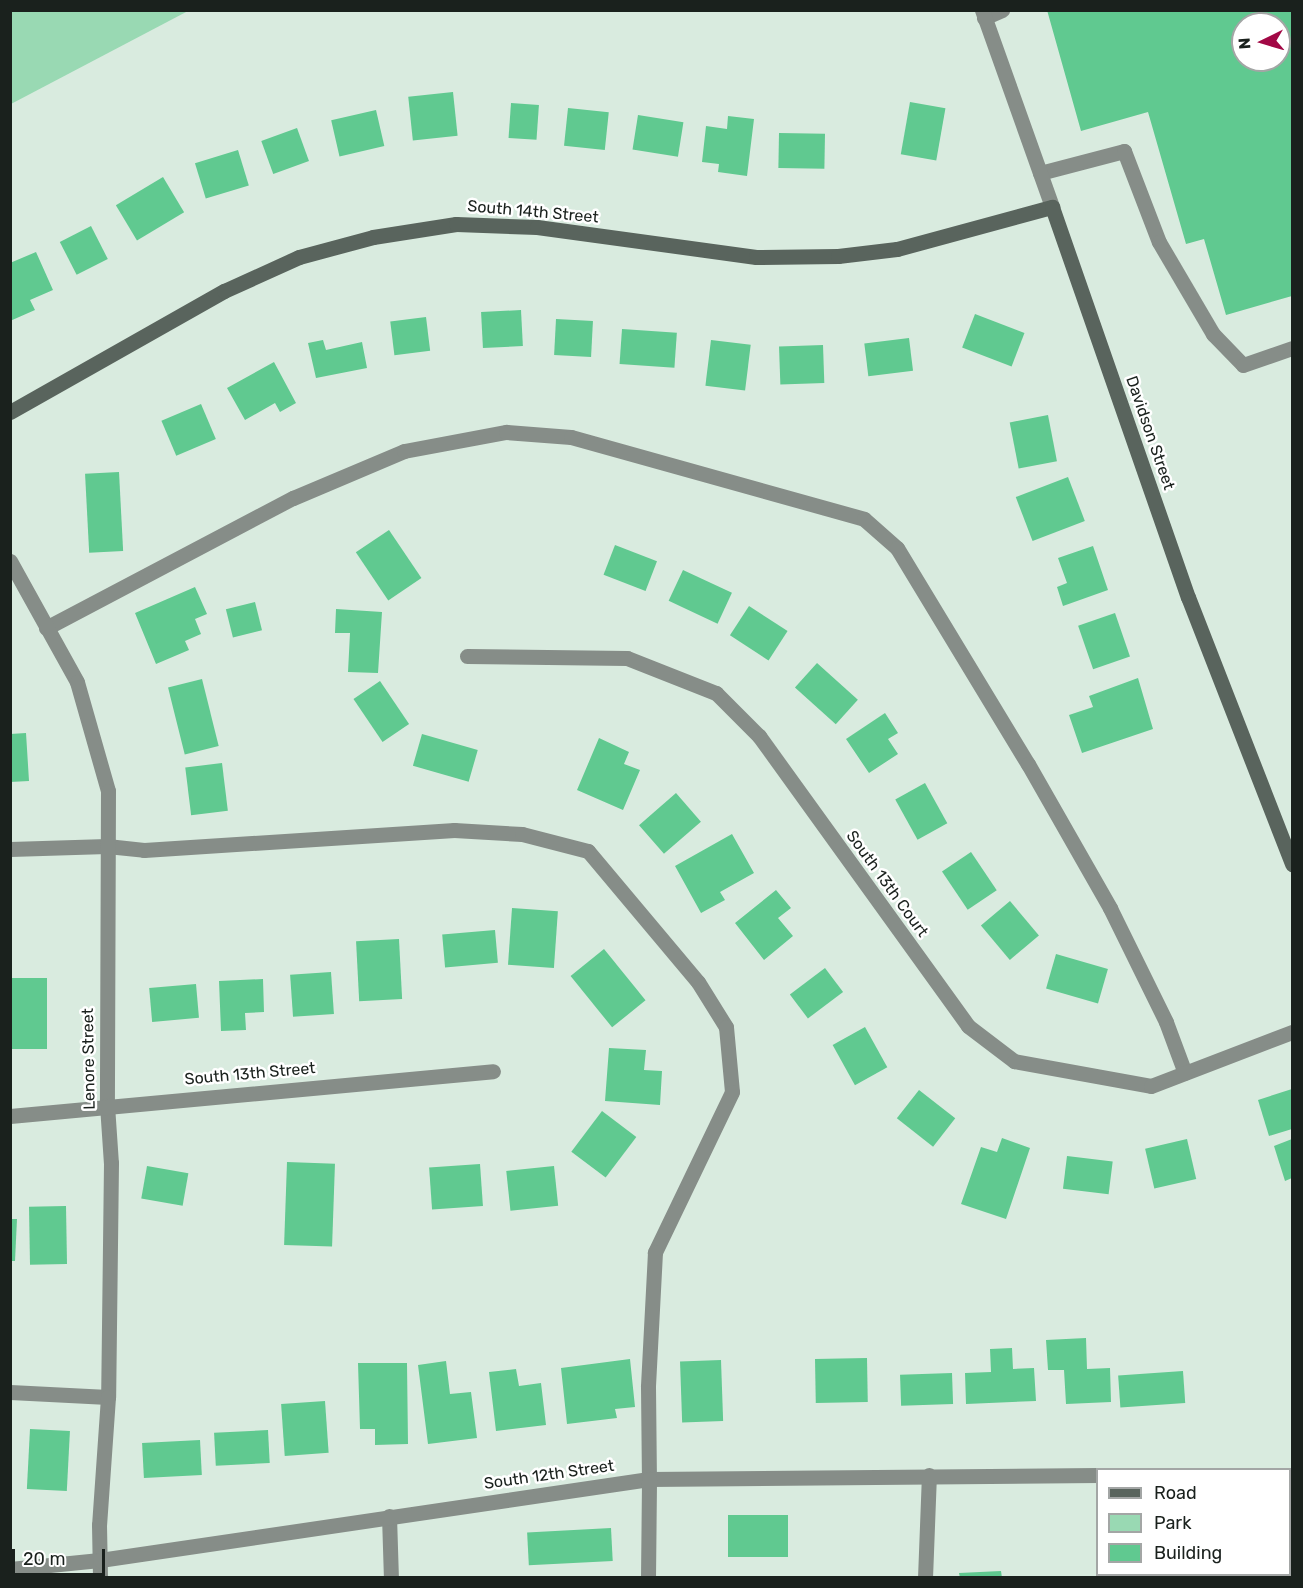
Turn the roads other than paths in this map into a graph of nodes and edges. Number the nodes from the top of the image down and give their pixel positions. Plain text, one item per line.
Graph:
1 (1002, 10) edge
2 (983, 14) edge
3 (1040, 173) junction
4 (1052, 207) junction
5 (1293, 348) edge
6 (10, 412) edge
7 (10, 561) edge
8 (46, 628) junction
9 (467, 656) dead end
10 (107, 846) junction
11 (10, 849) edge
12 (1293, 864) edge
13 (1293, 1032) edge
14 (493, 1071) dead end
15 (1185, 1073) junction
16 (107, 1105) junction
17 (10, 1116) edge
18 (10, 1392) edge
19 (108, 1397) junction
20 (1096, 1474) edge
21 (929, 1475) junction
22 (649, 1479) junction
23 (389, 1516) junction
24 (100, 1560) junction
25 (10, 1569) edge
26 (100, 1578) edge
27 (391, 1578) edge
28 (648, 1578) edge
29 (925, 1578) edge

1 - 2 street
2 - 3 street, Davidson Street
3 - 4 street, Davidson Street
3 - 5 street
4 - 6 street, South 14th Street
4 - 12 street, Davidson Street
7 - 8 street, Lenore Street
8 - 10 street, Lenore Street
8 - 15 street
9 - 15 street, South 13th Court
10 - 11 street
10 - 16 street, Lenore Street
10 - 22 street
13 - 15 street, South 13th Court
14 - 16 street, South 13th Street
16 - 17 street, South 13th Street
16 - 19 street, Lenore Street
18 - 19 street
19 - 24 street, Lenore Street
20 - 21 street, South 12th Street
21 - 22 street, South 12th Street
21 - 29 street
22 - 23 street, South 12th Street
22 - 28 street
23 - 24 street, South 12th Street
23 - 27 street
24 - 25 street, South 12th Street
24 - 26 street, Lenore Street

